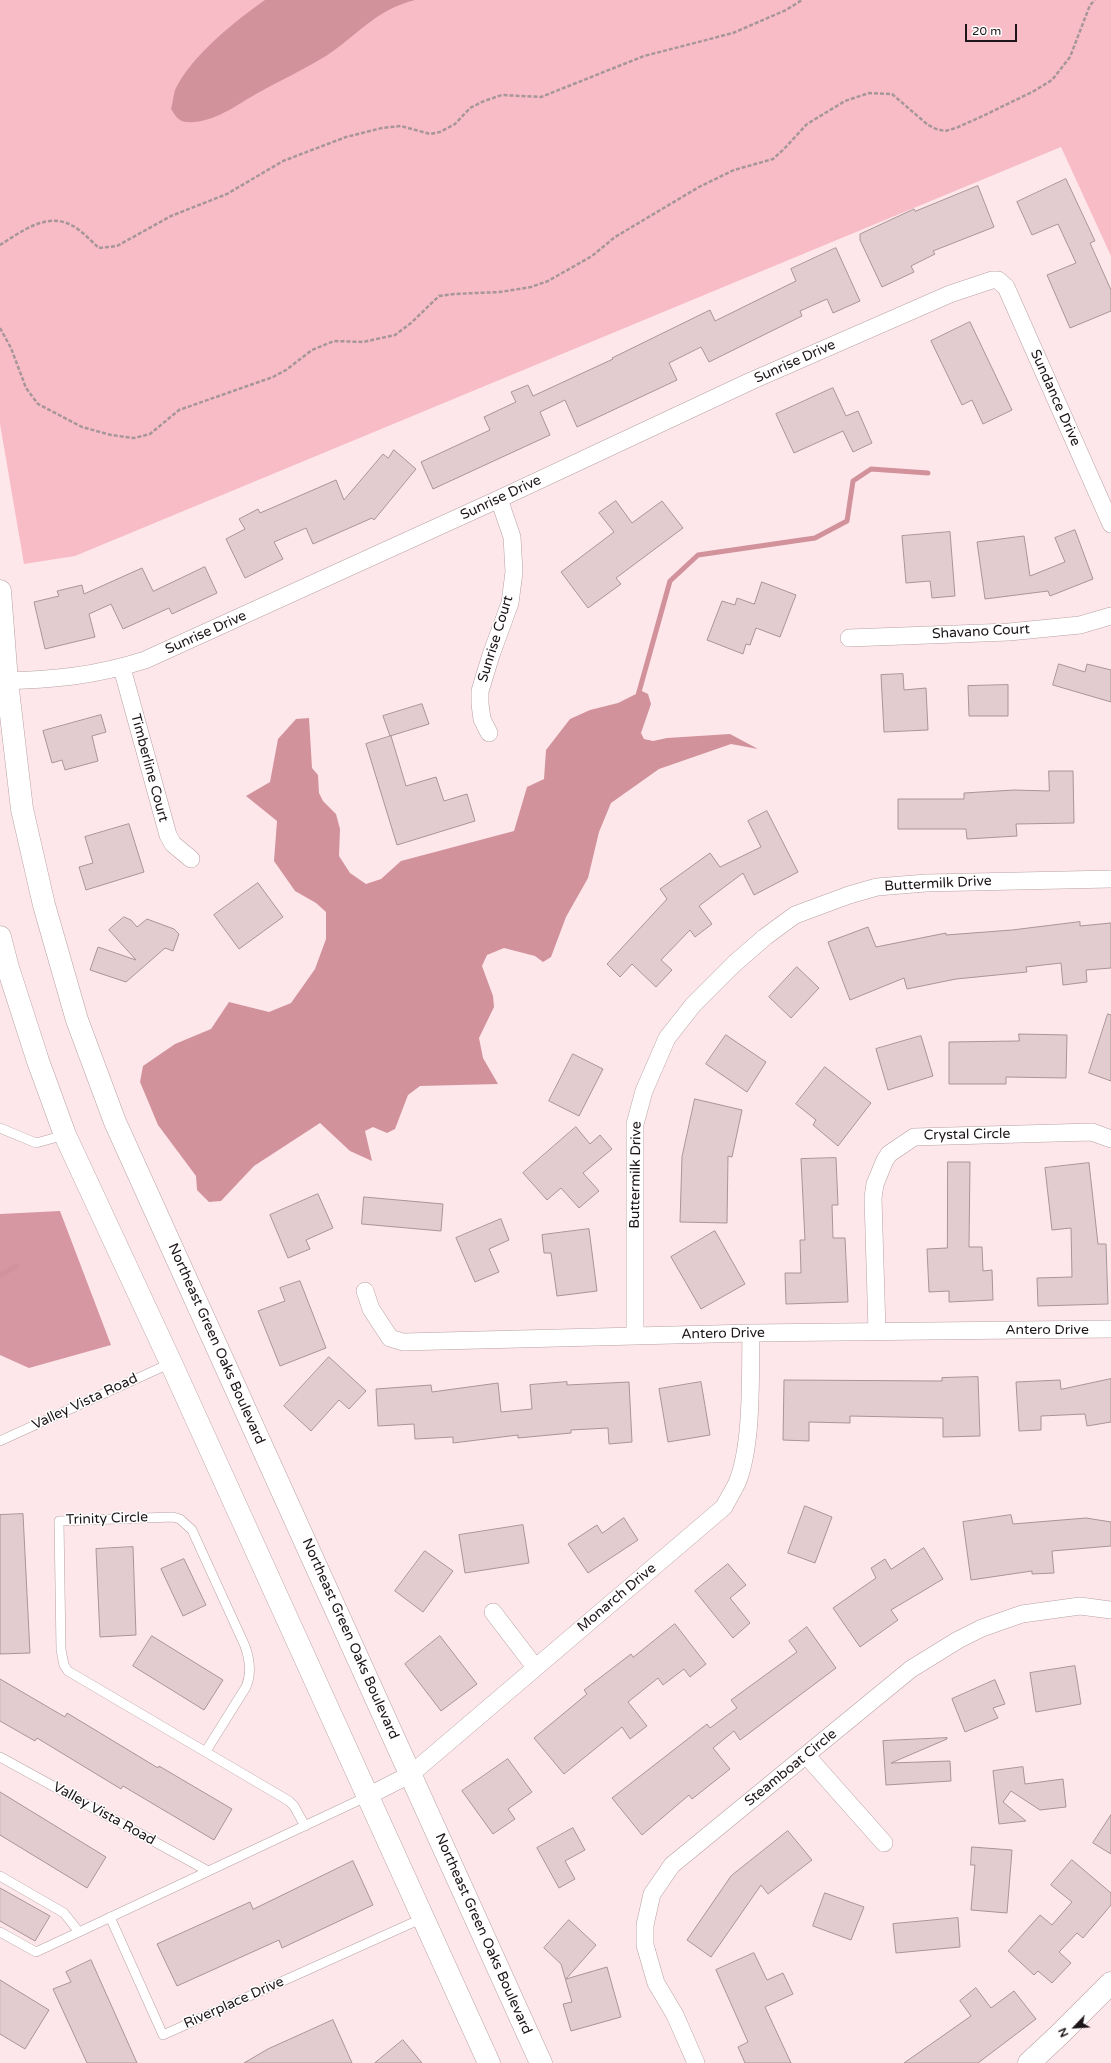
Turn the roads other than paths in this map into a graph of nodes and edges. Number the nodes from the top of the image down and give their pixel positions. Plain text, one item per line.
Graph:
1 (992, 280) joint
2 (499, 499) junction
3 (1111, 524) edge
4 (0, 591) edge
5 (1111, 616) edge
6 (849, 638) dead end
7 (122, 668) junction
8 (4, 681) edge
9 (489, 733) dead end
10 (191, 859) dead end
11 (1111, 879) edge
12 (0, 937) edge
13 (0, 1128) edge
14 (65, 1135) junction
15 (1111, 1139) edge
16 (365, 1291) dead end
17 (1111, 1329) edge
18 (877, 1332) junction
19 (751, 1333) junction
20 (635, 1336) junction
21 (171, 1362) junction
22 (0, 1441) edge
23 (1111, 1610) edge
24 (492, 1612) dead end
25 (535, 1668) junction
26 (206, 1751) junction
27 (806, 1755) junction
28 (0, 1757) edge
29 (411, 1774) junction
30 (368, 1796) junction
31 (306, 1826) junction
32 (884, 1843) dead end
33 (208, 1871) junction
34 (0, 1876) edge
35 (110, 1917) junction
36 (423, 1918) junction
37 (0, 1932) edge
38 (79, 1932) junction
39 (1111, 1983) edge
40 (489, 2063) edge
41 (541, 2063) edge
42 (696, 2063) edge
43 (1029, 2063) edge

1 - 2 street, Sunrise Drive
1 - 3 street, Sundance Drive
2 - 7 street, Sunrise Drive
2 - 9 street, Sunrise Court
4 - 8 main road, Northeast Green Oaks Boulevard
5 - 6 street, Shavano Court
7 - 8 street, Sunrise Drive
7 - 10 street, Timberline Court
8 - 29 main road, Northeast Green Oaks Boulevard
11 - 20 street, Buttermilk Drive
12 - 14 main road
13 - 14 lane
14 - 21 main road
15 - 18 street, Crystal Circle
16 - 20 street, Antero Drive
17 - 18 street, Antero Drive
18 - 19 street, Antero Drive
19 - 20 street, Antero Drive
19 - 25 street, Monarch Drive
21 - 22 lane, Valley Vista Road
21 - 30 main road
23 - 27 street, Steamboat Circle
24 - 25 street
25 - 29 street, Monarch Drive
26 - 26 lane, Trinity Circle
26 - 31 lane, Trinity Circle
27 - 32 street
27 - 42 street, Steamboat Circle
28 - 33 lane, Valley Vista Road
29 - 30 street, Monarch Drive
29 - 41 main road, Northeast Green Oaks Boulevard
30 - 31 lane
30 - 36 main road
31 - 33 lane
33 - 35 lane
34 - 38 lane
35 - 36 lane, Riverplace Drive
35 - 38 lane
36 - 40 main road
37 - 38 lane
39 - 43 main road

